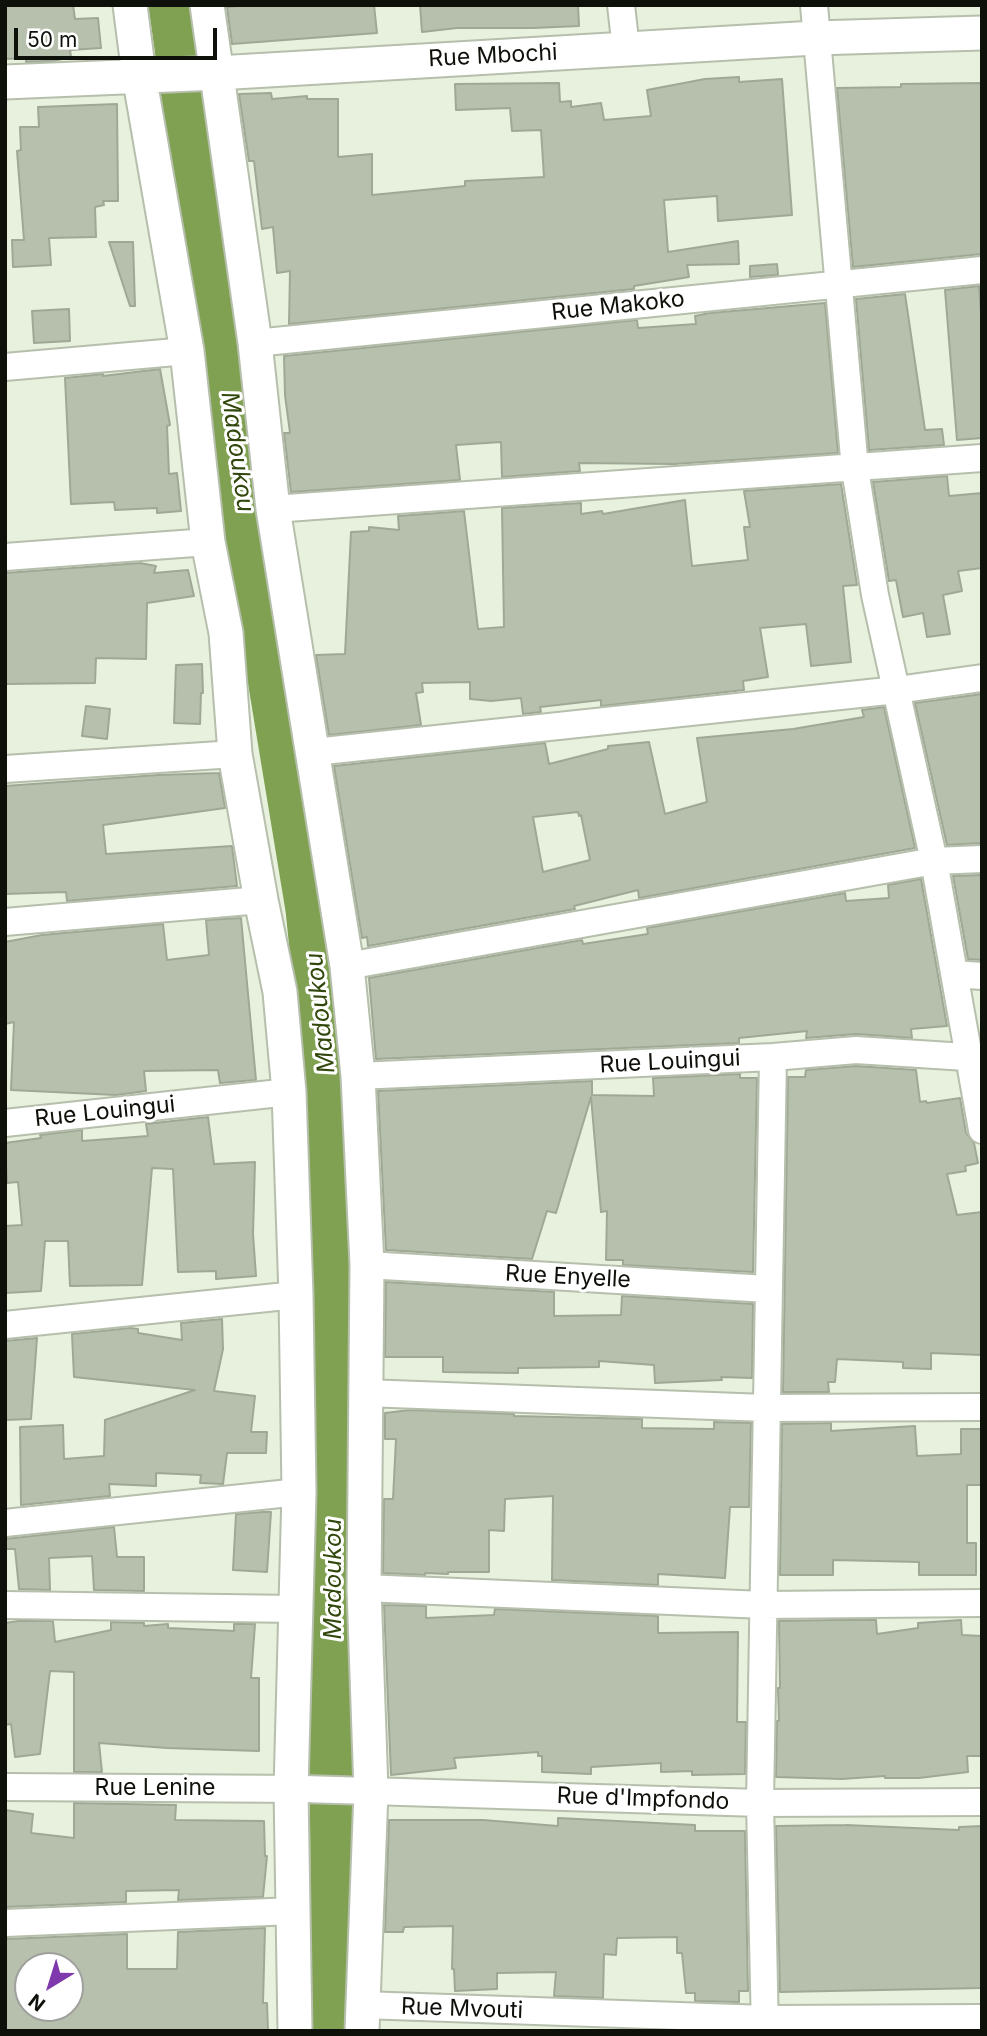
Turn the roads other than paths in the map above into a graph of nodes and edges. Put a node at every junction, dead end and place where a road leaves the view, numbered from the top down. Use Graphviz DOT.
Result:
graph roads {
  1 [pos="130,5"];
  2 [pos="207,5"];
  3 [pos="621,5"];
  4 [pos="814,5"];
  5 [pos="982,33"];
  6 [pos="815,38"];
  7 [pos="626,49"];
  8 [pos="209,73"];
  9 [pos="153,75"];
  10 [pos="5,82"];
  11 [pos="982,270"];
  12 [pos="837,284"];
  13 [pos="255,343"];
  14 [pos="187,351"];
  15 [pos="5,367"];
  16 [pos="982,458"];
  17 [pos="855,469"];
  18 [pos="274,509"];
  19 [pos="208,542"];
  20 [pos="5,557"];
  21 [pos="982,678"];
  22 [pos="897,690"];
  23 [pos="314,752"];
  24 [pos="235,754"];
  25 [pos="5,769"];
  26 [pos="982,859"];
  27 [pos="934,862"];
  28 [pos="261,900"];
  29 [pos="5,922"];
  30 [pos="347,965"];
  31 [pos="954,974"];
  32 [pos="982,976"];
  33 [pos="772,1057"];
  34 [pos="975,1057"];
  35 [pos="358,1076"];
  36 [pos="289,1092"];
  37 [pos="5,1124"];
  38 [pos="982,1130"];
  39 [pos="368,1265"];
  40 [pos="768,1289"];
  41 [pos="296,1295"];
  42 [pos="5,1325"];
  43 [pos="365,1393"];
  44 [pos="982,1407"];
  45 [pos="766,1408"];
  46 [pos="299,1492"];
  47 [pos="5,1522"];
  48 [pos="364,1588"];
  49 [pos="982,1603"];
  50 [pos="5,1605"];
  51 [pos="764,1605"];
  52 [pos="297,1609"];
  53 [pos="5,1787"];
  54 [pos="297,1789"];
  55 [pos="363,1791"];
  56 [pos="982,1802"];
  57 [pos="761,1803"];
  58 [pos="294,1911"];
  59 [pos="5,1923"];
  60 [pos="362,2018"];
  61 [pos="982,2018"];
  62 [pos="765,2025"];
  63 [pos="295,2031"];
  1 -- 9 [label="main road"];
  2 -- 8 [label="main road"];
  3 -- 7 [label="street"];
  4 -- 6 [label="street"];
  5 -- 6 [label="main road, Rue Mbochi"];
  6 -- 7 [label="main road, Rue Mbochi"];
  6 -- 12 [label="street"];
  7 -- 8 [label="main road, Rue Mbochi"];
  8 -- 9 [label="main road, Rue Mbochi"];
  8 -- 13 [label="main road"];
  9 -- 10 [label="main road, Rue Mbochi"];
  9 -- 14 [label="main road"];
  11 -- 12 [label="street, Rue Makoko"];
  12 -- 13 [label="street, Rue Makoko"];
  12 -- 17 [label="street"];
  13 -- 18 [label="main road"];
  14 -- 15 [label="street"];
  14 -- 19 [label="main road"];
  16 -- 17 [label="street"];
  17 -- 18 [label="street"];
  17 -- 22 [label="street"];
  18 -- 23 [label="main road"];
  19 -- 20 [label="street"];
  19 -- 24 [label="main road"];
  21 -- 22 [label="street"];
  22 -- 23 [label="street"];
  22 -- 27 [label="street"];
  23 -- 30 [label="main road"];
  24 -- 25 [label="street"];
  24 -- 28 [label="main road"];
  26 -- 27 [label="street"];
  27 -- 30 [label="street"];
  27 -- 31 [label="street"];
  28 -- 29 [label="street"];
  28 -- 36 [label="main road"];
  30 -- 35 [label="main road"];
  31 -- 32 [label="street"];
  31 -- 34 [label="street"];
  33 -- 34 [label="street, Rue Louingui"];
  33 -- 35 [label="street, Rue Louingui"];
  33 -- 40 [label="street"];
  34 -- 38 [label="street"];
  35 -- 39 [label="main road"];
  36 -- 37 [label="street, Rue Louingui"];
  36 -- 41 [label="main road"];
  39 -- 40 [label="street, Rue Enyelle"];
  39 -- 43 [label="main road"];
  40 -- 45 [label="street"];
  41 -- 42 [label="street"];
  41 -- 46 [label="main road"];
  43 -- 45 [label="street"];
  43 -- 48 [label="main road"];
  44 -- 45 [label="street"];
  45 -- 51 [label="street"];
  46 -- 47 [label="street"];
  46 -- 52 [label="main road"];
  48 -- 51 [label="street"];
  48 -- 55 [label="main road"];
  49 -- 51 [label="street"];
  50 -- 52 [label="street"];
  51 -- 57 [label="street"];
  52 -- 54 [label="main road"];
  53 -- 54 [label="street, Rue Lenine"];
  54 -- 55 [label="street, Rue d'Impfondo"];
  54 -- 58 [label="main road"];
  55 -- 57 [label="street, Rue d'Impfondo"];
  55 -- 60 [label="main road"];
  56 -- 57 [label="street, Rue d'Impfondo"];
  57 -- 62 [label="street"];
  58 -- 59 [label="street"];
  58 -- 63 [label="main road"];
  60 -- 62 [label="street, Rue Mvouti"];
  61 -- 62 [label="street, Rue Mvouti"];
}
